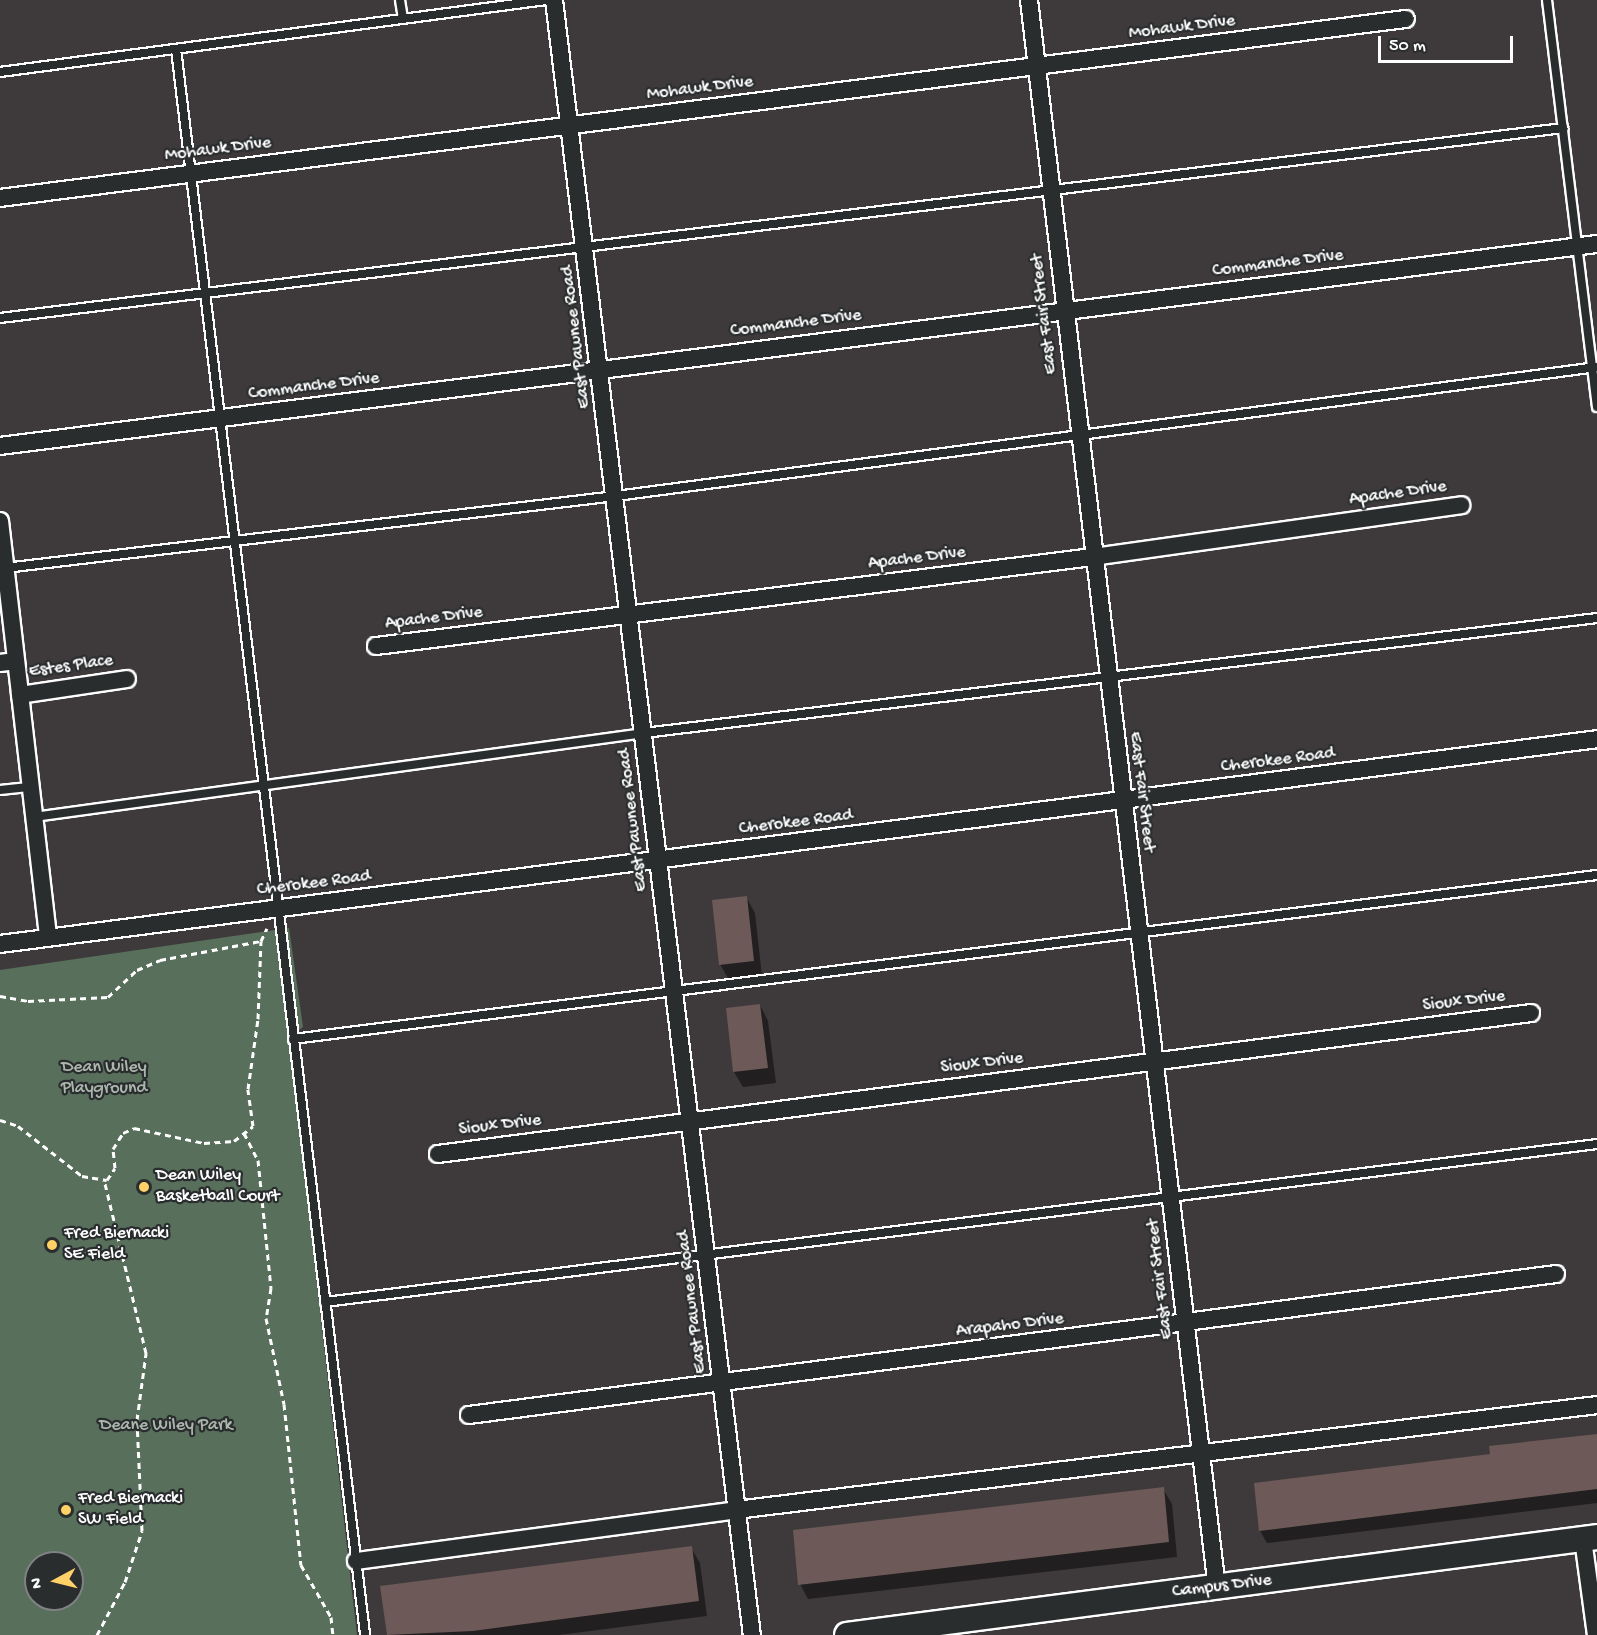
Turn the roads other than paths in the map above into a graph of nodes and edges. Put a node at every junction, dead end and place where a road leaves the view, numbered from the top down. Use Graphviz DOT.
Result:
graph roads {
  1 [pos="400,0"];
  2 [pos="546,0"];
  3 [pos="554,0"];
  4 [pos="1029,0"];
  5 [pos="1547,0"];
  6 [pos="402,19"];
  7 [pos="1406,19"];
  8 [pos="176,49"];
  9 [pos="1036,66"];
  10 [pos="0,72"];
  11 [pos="571,125"];
  12 [pos="1563,128"];
  13 [pos="192,173"];
  14 [pos="1050,188"];
  15 [pos="0,198"];
  16 [pos="1597,244"];
  17 [pos="586,246"];
  18 [pos="1578,247"];
  19 [pos="207,293"];
  20 [pos="1065,310"];
  21 [pos="0,318"];
  22 [pos="1595,367"];
  23 [pos="601,369"];
  24 [pos="1597,407"];
  25 [pos="223,418"];
  26 [pos="1079,434"];
  27 [pos="0,446"];
  28 [pos="616,496"];
  29 [pos="1461,505"];
  30 [pos="0,520"];
  31 [pos="1,541"];
  32 [pos="237,541"];
  33 [pos="1093,557"];
  34 [pos="5,568"];
  35 [pos="630,615"];
  36 [pos="1597,618"];
  37 [pos="376,646"];
  38 [pos="8,662"];
  39 [pos="1107,676"];
  40 [pos="128,679"];
  41 [pos="20,694"];
  42 [pos="644,733"];
  43 [pos="1597,739"];
  44 [pos="264,785"];
  45 [pos="31,787"];
  46 [pos="0,790"];
  47 [pos="1122,801"];
  48 [pos="34,817"];
  49 [pos="658,860"];
  50 [pos="1597,875"];
  51 [pos="277,908"];
  52 [pos="1139,930"];
  53 [pos="48,937"];
  54 [pos="0,944"];
  55 [pos="674,991"];
  56 [pos="1531,1013"];
  57 [pos="293,1039"];
  58 [pos="1155,1061"];
  59 [pos="690,1121"];
  60 [pos="1597,1144"];
  61 [pos="438,1154"];
  62 [pos="1171,1195"];
  63 [pos="707,1257"];
  64 [pos="1556,1274"];
  65 [pos="325,1302"];
  66 [pos="1186,1323"];
  67 [pos="722,1382"];
  68 [pos="1597,1405"];
  69 [pos="469,1415"];
  70 [pos="1202,1456"];
  71 [pos="736,1510"];
  72 [pos="1590,1538"];
  73 [pos="356,1561"];
  74 [pos="1217,1588"];
  75 [pos="365,1635"];
  76 [pos="752,1635"];
  77 [pos="847,1635"];
  78 [pos="1596,1635"];
  1 -- 6 [label="lane"];
  2 -- 6 [label="lane"];
  3 -- 11 [label="street, East Pawnee Road"];
  4 -- 9 [label="street, East Fair Street"];
  5 -- 12 [label="lane"];
  6 -- 8 [label="lane"];
  7 -- 9 [label="street, Mohawk Drive"];
  8 -- 10 [label="lane"];
  8 -- 13 [label="lane"];
  9 -- 11 [label="street, Mohawk Drive"];
  9 -- 14 [label="street, East Fair Street"];
  11 -- 13 [label="street, Mohawk Drive"];
  11 -- 17 [label="street, East Pawnee Road"];
  12 -- 14 [label="lane"];
  12 -- 18 [label="lane"];
  13 -- 15 [label="street, Mohawk Drive"];
  13 -- 19 [label="lane"];
  14 -- 17 [label="lane"];
  14 -- 20 [label="street, East Fair Street"];
  16 -- 18 [label="street, Commanche Drive"];
  17 -- 19 [label="lane"];
  17 -- 23 [label="street, East Pawnee Road"];
  18 -- 20 [label="street, Commanche Drive"];
  18 -- 22 [label="lane"];
  19 -- 21 [label="lane"];
  19 -- 25 [label="lane"];
  20 -- 23 [label="street, Commanche Drive"];
  20 -- 26 [label="street, East Fair Street"];
  22 -- 24 [label="lane"];
  22 -- 26 [label="lane"];
  23 -- 25 [label="street, Commanche Drive"];
  23 -- 28 [label="street, East Pawnee Road"];
  25 -- 27 [label="street, Commanche Drive"];
  25 -- 32 [label="lane"];
  26 -- 28 [label="lane"];
  26 -- 33 [label="street, East Fair Street"];
  28 -- 32 [label="lane"];
  28 -- 35 [label="street, East Pawnee Road"];
  29 -- 33 [label="street, Apache Drive"];
  30 -- 31 [label="street"];
  31 -- 34 [label="street"];
  32 -- 34 [label="lane"];
  32 -- 44 [label="lane"];
  33 -- 35 [label="street, Apache Drive"];
  33 -- 39 [label="street, East Fair Street"];
  34 -- 38 [label="street"];
  35 -- 37 [label="street, Apache Drive"];
  35 -- 42 [label="street, East Pawnee Road"];
  36 -- 39 [label="lane"];
  38 -- 41 [label="street"];
  39 -- 42 [label="lane"];
  39 -- 47 [label="street, East Fair Street"];
  40 -- 41 [label="street, Estes Place"];
  41 -- 45 [label="street"];
  42 -- 44 [label="lane"];
  42 -- 49 [label="street, East Pawnee Road"];
  43 -- 47 [label="street, Cherokee Road"];
  44 -- 48 [label="lane"];
  44 -- 51 [label="lane"];
  45 -- 46 [label="lane"];
  45 -- 48 [label="street"];
  47 -- 49 [label="street, Cherokee Road"];
  47 -- 52 [label="street, East Fair Street"];
  48 -- 53 [label="street"];
  49 -- 51 [label="street, Cherokee Road"];
  49 -- 55 [label="street, East Pawnee Road"];
  50 -- 52 [label="lane"];
  51 -- 53 [label="street, Cherokee Road"];
  51 -- 57 [label="lane"];
  52 -- 55 [label="lane"];
  52 -- 58 [label="street, East Fair Street"];
  53 -- 54 [label="street, Cherokee Road"];
  55 -- 57 [label="lane"];
  55 -- 59 [label="street, East Pawnee Road"];
  56 -- 58 [label="street, Sioux Drive"];
  57 -- 65 [label="lane"];
  58 -- 59 [label="street, Sioux Drive"];
  58 -- 62 [label="street, East Fair Street"];
  59 -- 61 [label="street, Sioux Drive"];
  59 -- 63 [label="street, East Pawnee Road"];
  60 -- 62 [label="lane"];
  62 -- 63 [label="lane"];
  62 -- 66 [label="street, East Fair Street"];
  63 -- 65 [label="lane"];
  63 -- 67 [label="street, East Pawnee Road"];
  64 -- 66 [label="street, Arapaho Drive"];
  65 -- 73 [label="lane"];
  66 -- 67 [label="street, Arapaho Drive"];
  66 -- 70 [label="street, East Fair Street"];
  67 -- 69 [label="street, Arapaho Drive"];
  67 -- 71 [label="street, East Pawnee Road"];
  68 -- 70 [label="street"];
  70 -- 71 [label="street"];
  70 -- 74 [label="street, East Fair Street"];
  71 -- 73 [label="street"];
  71 -- 76 [label="street, East Pawnee Road"];
  72 -- 74 [label="main road, Campus Drive"];
  72 -- 78 [label="street"];
  73 -- 75 [label="lane"];
  74 -- 77 [label="main road, Campus Drive"];
}
